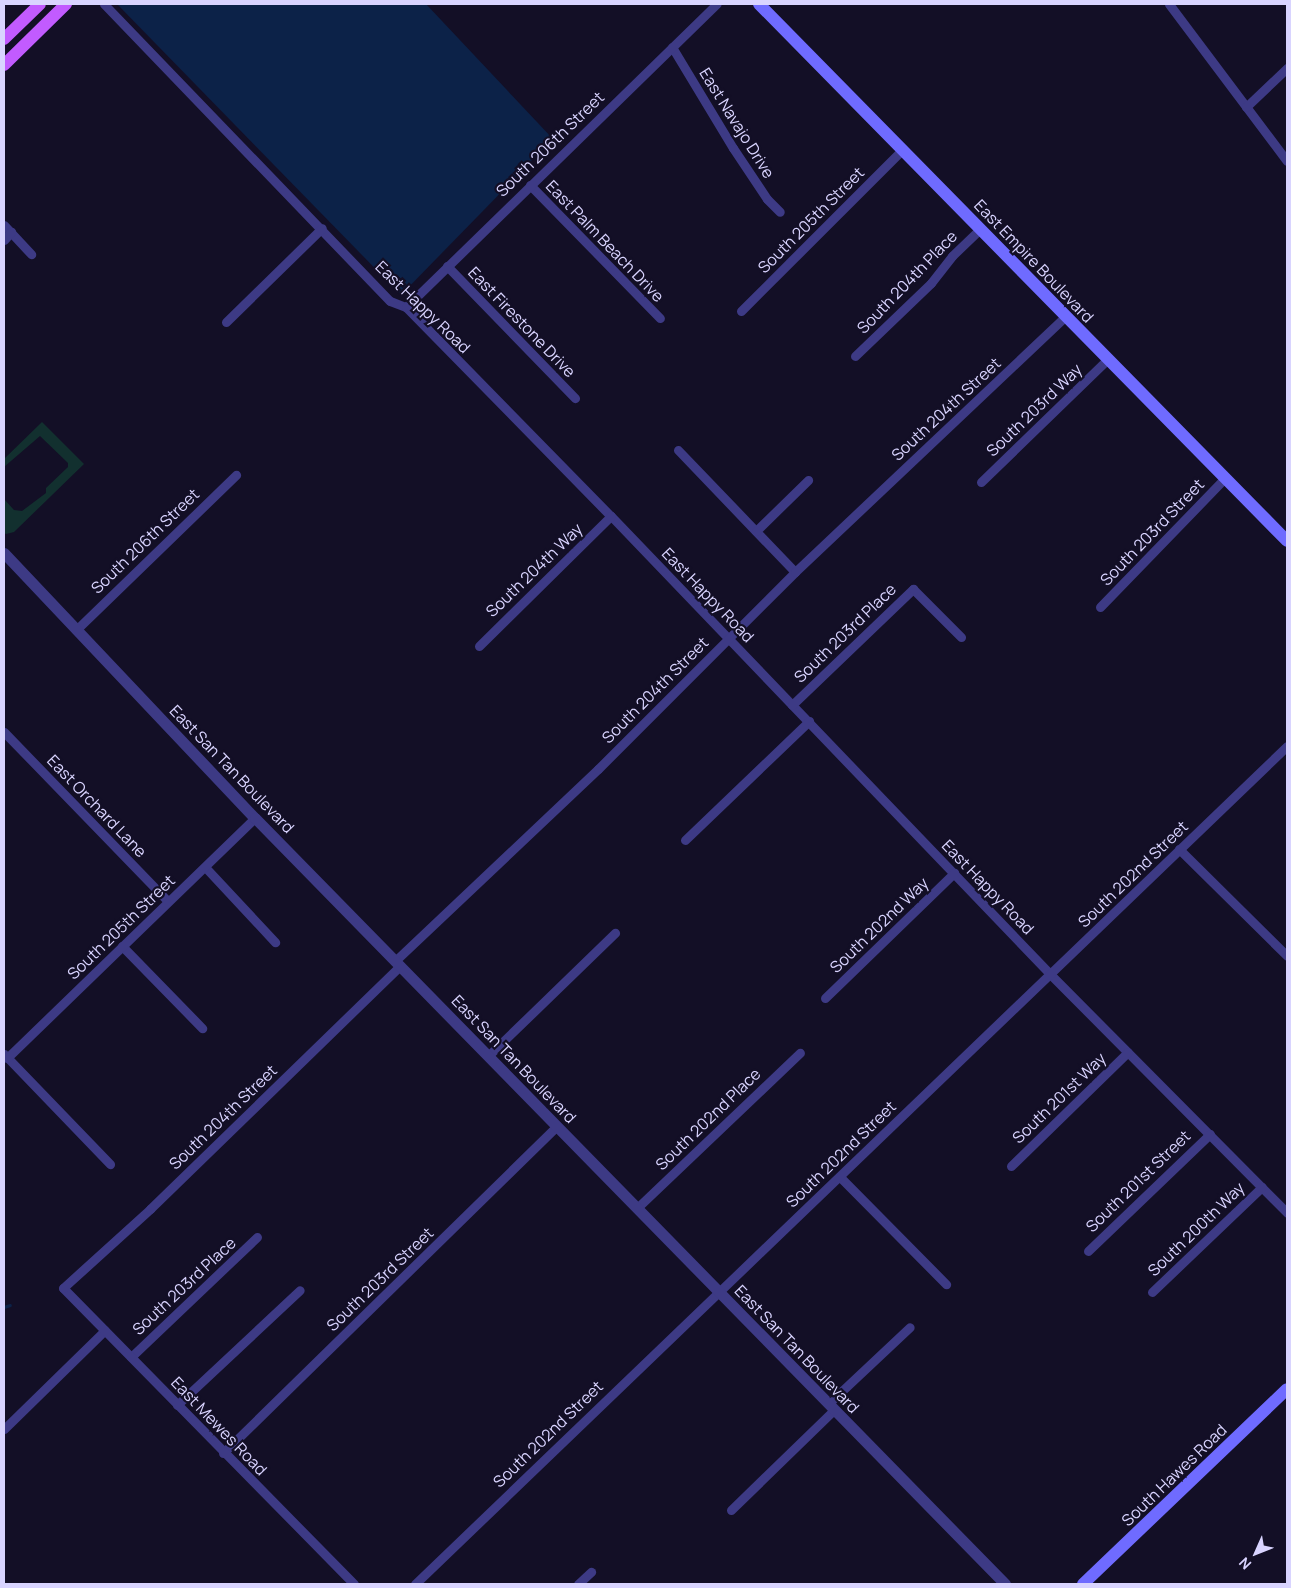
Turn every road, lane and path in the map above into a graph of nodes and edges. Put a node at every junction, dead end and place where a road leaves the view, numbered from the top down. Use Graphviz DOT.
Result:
graph roads {
  1 [pos="40,4"];
  2 [pos="66,4"];
  3 [pos="104,4"];
  4 [pos="717,4"];
  5 [pos="759,4"];
  6 [pos="1170,4"];
  7 [pos="4,39"];
  8 [pos="672,47"];
  9 [pos="4,65"];
  10 [pos="1287,68"];
  11 [pos="1246,107"];
  12 [pos="902,150"];
  13 [pos="1287,161"];
  14 [pos="530,185"];
  15 [pos="780,212"];
  16 [pos="4,225"];
  17 [pos="322,228"];
  18 [pos="980,229"];
  19 [pos="11,232"];
  20 [pos="4,240"];
  21 [pos="31,254"];
  22 [pos="447,266"];
  23 [pos="406,307"];
  24 [pos="741,310"];
  25 [pos="1066,316"];
  26 [pos="660,318"];
  27 [pos="226,322"];
  28 [pos="855,356"];
  29 [pos="1108,359"];
  30 [pos="575,398"];
  31 [pos="678,450"];
  32 [pos="236,474"];
  33 [pos="1225,478"];
  34 [pos="808,480"];
  35 [pos="981,482"];
  36 [pos="611,516"];
  37 [pos="756,531"];
  38 [pos="1287,541"];
  39 [pos="4,553"];
  40 [pos="795,572"];
  41 [pos="1100,608"];
  42 [pos="76,630"];
  43 [pos="961,637"];
  44 [pos="728,638"];
  45 [pos="479,646"];
  46 [pos="792,705"];
  47 [pos="809,721"];
  48 [pos="4,732"];
  49 [pos="1287,746"];
  50 [pos="255,818"];
  51 [pos="685,840"];
  52 [pos="1179,849"];
  53 [pos="205,867"];
  54 [pos="954,873"];
  55 [pos="168,901"];
  56 [pos="615,933"];
  57 [pos="275,942"];
  58 [pos="122,946"];
  59 [pos="1287,956"];
  60 [pos="398,963"];
  61 [pos="1050,974"];
  62 [pos="825,998"];
  63 [pos="202,1028"];
  64 [pos="1128,1052"];
  65 [pos="800,1053"];
  66 [pos="6,1056"];
  67 [pos="488,1056"];
  68 [pos="557,1126"];
  69 [pos="1210,1134"];
  70 [pos="110,1164"];
  71 [pos="1011,1166"];
  72 [pos="840,1177"];
  73 [pos="1262,1187"];
  74 [pos="637,1208"];
  75 [pos="1287,1213"];
  76 [pos="257,1238"];
  77 [pos="1088,1251"];
  78 [pos="946,1284"];
  79 [pos="63,1288"];
  80 [pos="300,1290"];
  81 [pos="718,1292"];
  82 [pos="1152,1292"];
  83 [pos="910,1327"];
  84 [pos="106,1330"];
  85 [pos="131,1357"];
  86 [pos="1287,1388"];
  87 [pos="177,1405"];
  88 [pos="831,1407"];
  89 [pos="4,1428"];
  90 [pos="223,1453"];
  91 [pos="731,1510"];
  92 [pos="591,1572"];
  93 [pos="354,1584"];
  94 [pos="415,1584"];
  95 [pos="578,1584"];
  96 [pos="1005,1584"];
  97 [pos="1083,1584"];
  1 -- 7 [label="main road"];
  2 -- 9 [label="main road"];
  3 -- 17 [label="street, East Happy Road"];
  4 -- 8 [label="street, South 206th Street"];
  5 -- 12 [label="main road, East Empire Boulevard"];
  6 -- 11 [label="street"];
  8 -- 14 [label="street, South 206th Street"];
  8 -- 15 [label="street, East Navajo Drive"];
  10 -- 11 [label="street"];
  11 -- 13 [label="street"];
  12 -- 18 [label="main road, East Empire Boulevard"];
  12 -- 24 [label="street, South 205th Street"];
  14 -- 22 [label="street, South 206th Street"];
  14 -- 26 [label="street, East Palm Beach Drive"];
  16 -- 19 [label="street"];
  17 -- 23 [label="street, East Happy Road"];
  17 -- 27 [label="street"];
  18 -- 25 [label="main road, East Empire Boulevard"];
  18 -- 28 [label="street, South 204th Place"];
  19 -- 20 [label="street"];
  19 -- 21 [label="street"];
  22 -- 23 [label="street, South 206th Street"];
  22 -- 30 [label="street, East Firestone Drive"];
  23 -- 36 [label="street, East Happy Road"];
  25 -- 29 [label="main road, East Empire Boulevard"];
  25 -- 40 [label="street, South 204th Street"];
  29 -- 33 [label="main road, East Empire Boulevard"];
  29 -- 35 [label="street, South 203rd Way"];
  31 -- 37 [label="street"];
  32 -- 42 [label="street, South 206th Street"];
  33 -- 38 [label="main road, East Empire Boulevard"];
  33 -- 41 [label="street, South 203rd Street"];
  34 -- 37 [label="street"];
  36 -- 44 [label="street, East Happy Road"];
  36 -- 45 [label="street, South 204th Way"];
  37 -- 40 [label="street"];
  39 -- 42 [label="street, East San Tan Boulevard"];
  40 -- 44 [label="street, South 204th Street"];
  42 -- 50 [label="street, East San Tan Boulevard"];
  43 -- 46 [label="street, South 203rd Place"];
  44 -- 46 [label="street, East Happy Road"];
  44 -- 60 [label="street, South 204th Street"];
  46 -- 47 [label="street, East Happy Road"];
  47 -- 51 [label="street"];
  47 -- 54 [label="street, East Happy Road"];
  48 -- 55 [label="street, East Orchard Lane"];
  49 -- 52 [label="street, South 202nd Street"];
  50 -- 53 [label="street, South 205th Street"];
  50 -- 60 [label="street, East San Tan Boulevard"];
  52 -- 59 [label="street"];
  52 -- 61 [label="street, South 202nd Street"];
  53 -- 55 [label="street, South 205th Street"];
  53 -- 57 [label="street"];
  54 -- 61 [label="street, East Happy Road"];
  54 -- 62 [label="street, South 202nd Way"];
  55 -- 58 [label="street, South 205th Street"];
  56 -- 67 [label="street"];
  58 -- 63 [label="street"];
  58 -- 66 [label="street, South 205th Street"];
  60 -- 67 [label="street, East San Tan Boulevard"];
  60 -- 79 [label="street, South 204th Street"];
  61 -- 64 [label="street, East Happy Road"];
  61 -- 72 [label="street, South 202nd Street"];
  64 -- 69 [label="street, East Happy Road"];
  64 -- 71 [label="street, South 201st Way"];
  65 -- 74 [label="street, South 202nd Place"];
  66 -- 70 [label="street"];
  67 -- 68 [label="street, East San Tan Boulevard"];
  68 -- 74 [label="street, East San Tan Boulevard"];
  68 -- 90 [label="street, South 203rd Street"];
  69 -- 73 [label="street, East Happy Road"];
  69 -- 77 [label="street, South 201st Street"];
  72 -- 78 [label="street"];
  72 -- 81 [label="street, South 202nd Street"];
  73 -- 75 [label="street, East Happy Road"];
  73 -- 82 [label="street, South 200th Way"];
  74 -- 81 [label="street, East San Tan Boulevard"];
  76 -- 85 [label="street, South 203rd Place"];
  79 -- 84 [label="street, East Mewes Road"];
  80 -- 87 [label="street"];
  81 -- 88 [label="street, East San Tan Boulevard"];
  81 -- 94 [label="street, South 202nd Street"];
  83 -- 88 [label="street"];
  84 -- 85 [label="street, East Mewes Road"];
  84 -- 89 [label="street"];
  85 -- 87 [label="street, East Mewes Road"];
  86 -- 97 [label="main road, South Hawes Road"];
  87 -- 90 [label="street, East Mewes Road"];
  88 -- 91 [label="street"];
  88 -- 96 [label="street, East San Tan Boulevard"];
  90 -- 93 [label="street, East Mewes Road"];
  92 -- 95 [label="street"];
}
